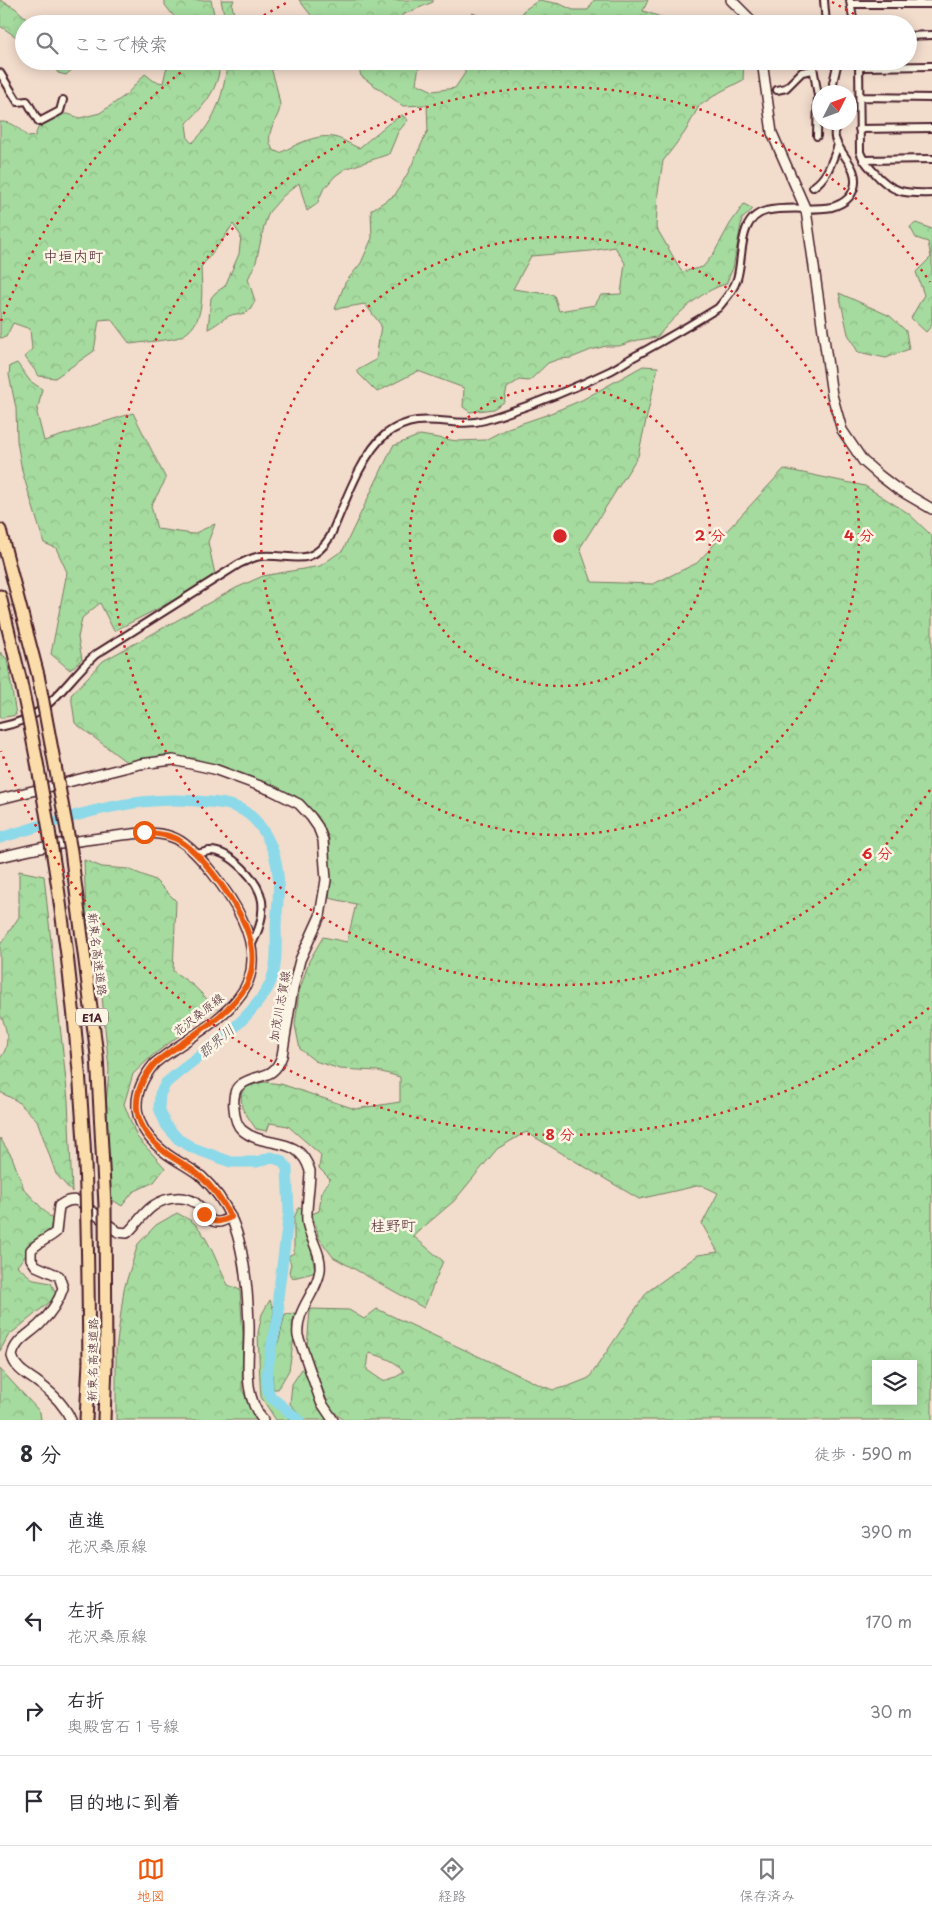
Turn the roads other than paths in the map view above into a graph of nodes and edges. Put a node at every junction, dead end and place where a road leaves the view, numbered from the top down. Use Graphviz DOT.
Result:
graph roads {
  1 [pos="731,0"];
  2 [pos="824,0"];
  3 [pos="850,2"];
  4 [pos="932,4"];
  5 [pos="746,15"];
  6 [pos="825,15"];
  7 [pos="852,15"];
  8 [pos="932,35"];
  9 [pos="917,36"];
  10 [pos="917,66"];
  11 [pos="932,66"];
  12 [pos="763,70"];
  13 [pos="813,70"];
  14 [pos="836,70"];
  15 [pos="859,70"];
  16 [pos="0,73"];
  17 [pos="834,85"];
  18 [pos="777,90"];
  19 [pos="860,97"];
  20 [pos="932,98"];
  21 [pos="63,100"];
  22 [pos="932,128"];
  23 [pos="859,129"];
  24 [pos="835,130"];
  25 [pos="817,136"];
  26 [pos="838,145"];
  27 [pos="932,159"];
  28 [pos="863,160"];
  29 [pos="813,187"];
  30 [pos="932,192"];
  31 [pos="806,210"];
  32 [pos="932,508"];
  33 [pos="0,530"];
  34 [pos="0,596"];
  35 [pos="0,727"];
  36 [pos="0,799"];
  37 [pos="197,854"];
  38 [pos="0,857"];
  39 [pos="251,946"];
  40 [pos="231,1217"];
  41 [pos="71,1420"];
  42 [pos="86,1420"];
  43 [pos="104,1420"];
  44 [pos="263,1420"];
  45 [pos="333,1420"];
  1 -- 5 [label="main road"];
  2 -- 6 [label="street"];
  3 -- 4 [label="street"];
  3 -- 7 [label="street"];
  8 -- 9 [label="street"];
  10 -- 11 [label="street"];
  12 -- 31 [label="main road"];
  13 -- 18 [label="street"];
  13 -- 25 [label="street"];
  14 -- 17 [label="street"];
  15 -- 19 [label="street"];
  16 -- 21 [label="street"];
  19 -- 20 [label="street"];
  19 -- 23 [label="street"];
  22 -- 23 [label="street"];
  23 -- 28 [label="street"];
  24 -- 26 [label="street"];
  26 -- 29 [label="street"];
  26 -- 31 [label="street"];
  27 -- 28 [label="street"];
  28 -- 30 [label="street"];
  31 -- 32 [label="main road"];
  31 -- 35 [label="street"];
  33 -- 43 [label="highway, 新東名高速道路 / E1A, bridge"];
  34 -- 42 [label="highway, 新東名高速道路 / E1A, bridge"];
  36 -- 45 [label="main road, 加茂川志賀線"];
  37 -- 38 [label="main road, 花沢桑原線"];
  37 -- 39 [label="main road, 花沢桑原線"];
  37 -- 39 [label="street"];
  39 -- 40 [label="main road, 花沢桑原線"];
  40 -- 41 [label="main road"];
  40 -- 44 [label="main road, 花沢桑原線"];
}
